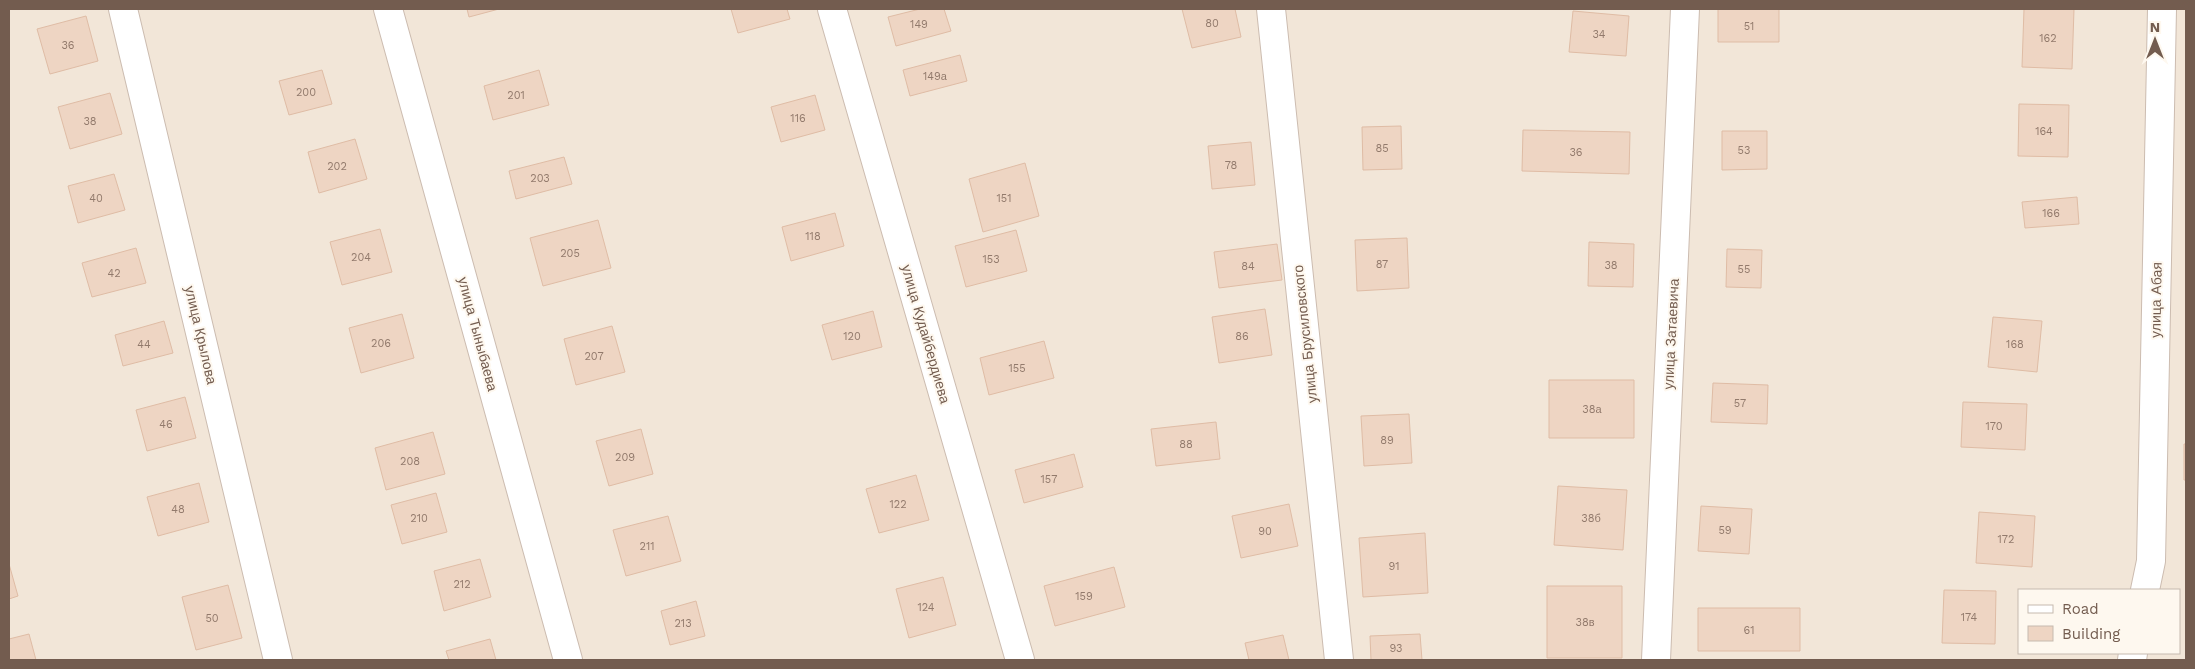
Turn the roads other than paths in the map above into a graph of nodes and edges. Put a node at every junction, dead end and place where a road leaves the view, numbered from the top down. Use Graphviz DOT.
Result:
graph roads {
  1 [pos="123,9"];
  2 [pos="388,9"];
  3 [pos="832,9"];
  4 [pos="1271,9"];
  5 [pos="1685,9"];
  6 [pos="2162,9"];
  7 [pos="2146,589"];
  8 [pos="278,660"];
  9 [pos="568,660"];
  10 [pos="1020,660"];
  11 [pos="1339,660"];
  12 [pos="1656,660"];
  1 -- 8 [label="street, улица Крылова"];
  2 -- 9 [label="street, улица Тыныбаева"];
  3 -- 10 [label="street, улица Кудайбердиева"];
  4 -- 11 [label="street, улица Брусиловского"];
  5 -- 12 [label="street, улица Затаевича"];
  6 -- 7 [label="street, улица Абая"];
}
